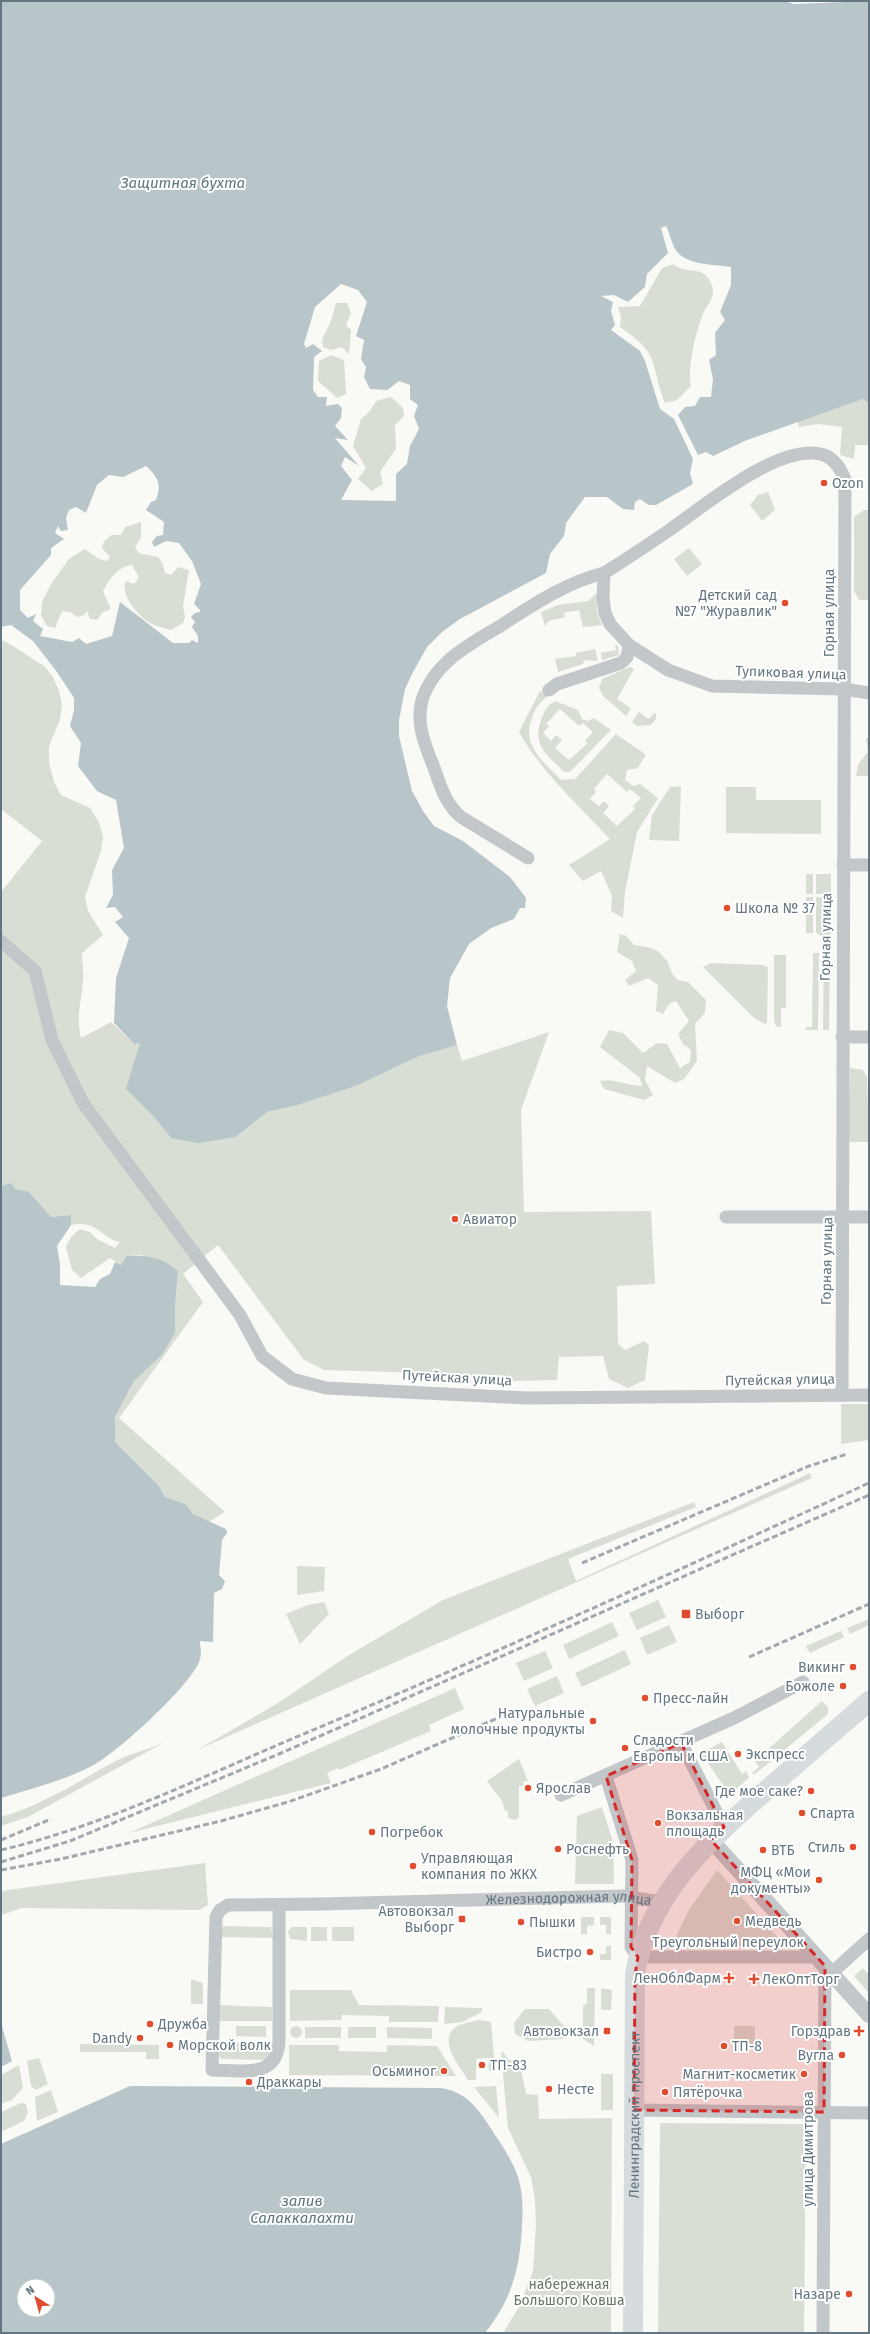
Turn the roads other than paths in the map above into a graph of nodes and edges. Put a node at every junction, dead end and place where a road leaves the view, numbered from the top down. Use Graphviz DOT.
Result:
graph roads {
  1 [pos="604,573"];
  2 [pos="629,645"];
  3 [pos="844,689"];
  4 [pos="549,690"];
  5 [pos="869,693"];
  6 [pos="528,858"];
  7 [pos="843,865"];
  8 [pos="869,865"];
  9 [pos="1,941"];
  10 [pos="842,1036"];
  11 [pos="869,1037"];
  12 [pos="726,1217"];
  13 [pos="844,1217"];
  14 [pos="869,1217"];
  15 [pos="842,1395"];
  16 [pos="869,1395"];
  17 [pos="803,1682"];
  18 [pos="869,1702"];
  19 [pos="681,1743"];
  20 [pos="606,1776"];
  21 [pos="561,1795"];
  22 [pos="718,1833"];
  23 [pos="632,1897"];
  24 [pos="662,1902"];
  25 [pos="279,1905"];
  26 [pos="869,1939"];
  27 [pos="638,1958"];
  28 [pos="824,1969"];
  29 [pos="869,2014"];
  30 [pos="634,2110"];
  31 [pos="824,2112"];
  32 [pos="869,2113"];
  33 [pos="633,2333"];
  34 [pos="823,2333"];
  1 -- 2 [label="street, Тупиковая улица"];
  1 -- 3 [label="street, Горная улица"];
  1 -- 6 [label="street"];
  2 -- 3 [label="street, Тупиковая улица"];
  2 -- 4 [label="street"];
  3 -- 5 [label="street, Тупиковая улица"];
  3 -- 7 [label="street, Горная улица"];
  7 -- 8 [label="street"];
  7 -- 10 [label="street, Горная улица"];
  9 -- 15 [label="street, Путейская улица"];
  10 -- 11 [label="street"];
  10 -- 13 [label="street, Горная улица"];
  12 -- 13 [label="street"];
  13 -- 14 [label="street"];
  13 -- 15 [label="street, Горная улица"];
  15 -- 16 [label="street, Путейская улица"];
  17 -- 19 [label="street"];
  18 -- 22 [label="main road, Железнодорожная улица"];
  19 -- 20 [label="street"];
  19 -- 22 [label="street"];
  20 -- 21 [label="street"];
  20 -- 23 [label="street"];
  22 -- 24 [label="main road, Железнодорожная улица"];
  22 -- 28 [label="street"];
  23 -- 24 [label="street, Железнодорожная улица"];
  23 -- 25 [label="street, Железнодорожная улица"];
  23 -- 27 [label="street"];
  24 -- 27 [label="main road, Ленинградский проспект"];
  25 -- 25 [label="street, Железнодорожная улица"];
  26 -- 28 [label="street"];
  27 -- 28 [label="street, Треугольный переулок"];
  27 -- 30 [label="main road, Ленинградский проспект"];
  28 -- 29 [label="street"];
  28 -- 31 [label="street, улица Димитрова"];
  30 -- 31 [label="street"];
  30 -- 33 [label="main road, Ленинградский проспект"];
  31 -- 32 [label="street"];
  31 -- 34 [label="street, улица Димитрова"];
}
